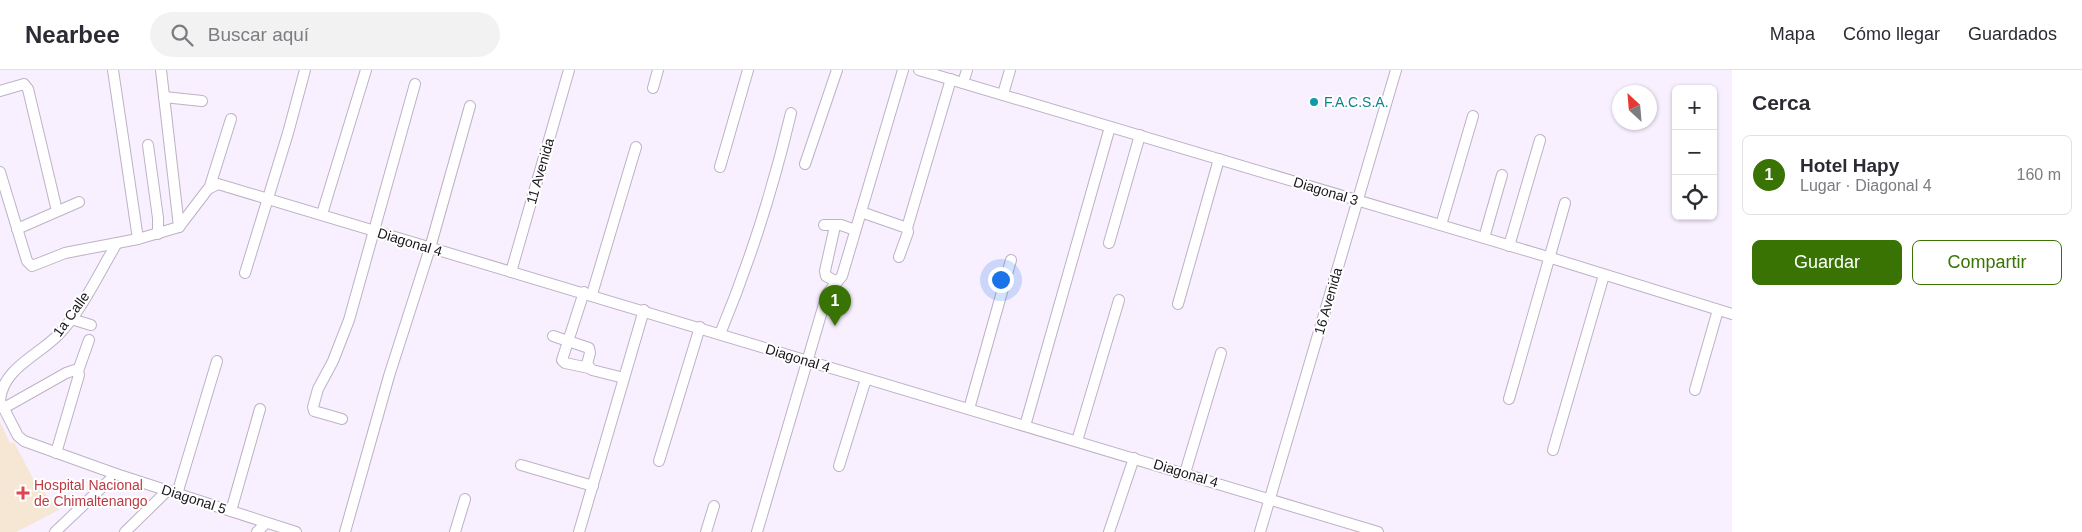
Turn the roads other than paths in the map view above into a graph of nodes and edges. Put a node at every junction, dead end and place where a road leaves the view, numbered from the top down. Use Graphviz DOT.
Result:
graph roads {
  1 [pos="113,70"];
  2 [pos="161,70"];
  3 [pos="305,70"];
  4 [pos="366,70"];
  5 [pos="569,70"];
  6 [pos="658,70"];
  7 [pos="748,70"];
  8 [pos="837,70"];
  9 [pos="903,70"];
  10 [pos="919,70"];
  11 [pos="967,70"];
  12 [pos="1010,70"];
  13 [pos="1396,70"];
  14 [pos="937,72"];
  15 [pos="951,80"];
  16 [pos="963,83"];
  17 [pos="415,84"];
  18 [pos="653,88"];
  19 [pos="0,91"];
  20 [pos="1003,94"];
  21 [pos="164,97"];
  22 [pos="202,101"];
  23 [pos="470,106"];
  24 [pos="791,113"];
  25 [pos="1473,116"];
  26 [pos="231,119"];
  27 [pos="1110,127"];
  28 [pos="1140,135"];
  29 [pos="1540,140"];
  30 [pos="148,145"];
  31 [pos="636,147"];
  32 [pos="1219,159"];
  33 [pos="806,164"];
  34 [pos="720,167"];
  35 [pos="0,172"];
  36 [pos="1502,175"];
  37 [pos="214,185"];
  38 [pos="268,199"];
  39 [pos="1357,200"];
  40 [pos="79,202"];
  41 [pos="1565,204"];
  42 [pos="57,212"];
  43 [pos="861,212"];
  44 [pos="322,214"];
  45 [pos="824,224"];
  46 [pos="835,226"];
  47 [pos="1442,226"];
  48 [pos="179,227"];
  49 [pos="907,228"];
  50 [pos="17,229"];
  51 [pos="855,230"];
  52 [pos="374,231"];
  53 [pos="158,234"];
  54 [pos="1484,238"];
  55 [pos="138,239"];
  56 [pos="117,243"];
  57 [pos="1109,243"];
  58 [pos="1509,246"];
  59 [pos="430,248"];
  60 [pos="899,257"];
  61 [pos="1550,258"];
  62 [pos="1011,260"];
  63 [pos="512,272"];
  64 [pos="245,273"];
  65 [pos="1604,275"];
  66 [pos="837,282"];
  67 [pos="588,293"];
  68 [pos="1119,300"];
  69 [pos="1178,304"];
  70 [pos="644,310"];
  71 [pos="1718,310"];
  72 [pos="1732,314"];
  73 [pos="71,319"];
  74 [pos="91,325"];
  75 [pos="700,327"];
  76 [pos="720,334"];
  77 [pos="553,336"];
  78 [pos="89,340"];
  79 [pos="568,341"];
  80 [pos="1221,353"];
  81 [pos="217,361"];
  82 [pos="808,361"];
  83 [pos="589,368"];
  84 [pos="78,371"];
  85 [pos="624,378"];
  86 [pos="866,378"];
  87 [pos="1695,390"];
  88 [pos="1509,399"];
  89 [pos="1,403"];
  90 [pos="260,409"];
  91 [pos="969,409"];
  92 [pos="342,418"];
  93 [pos="1026,426"];
  94 [pos="1078,442"];
  95 [pos="1553,450"];
  96 [pos="56,453"];
  97 [pos="1134,458"];
  98 [pos="659,461"];
  99 [pos="521,464"];
  100 [pos="839,466"];
  101 [pos="1185,473"];
  102 [pos="116,474"];
  103 [pos="592,486"];
  104 [pos="173,492"];
  105 [pos="465,499"];
  106 [pos="1270,499"];
  107 [pos="714,506"];
  108 [pos="231,511"];
  109 [pos="266,523"];
  110 [pos="56,532"];
  111 [pos="125,532"];
  112 [pos="257,532"];
  113 [pos="296,532"];
  114 [pos="345,532"];
  115 [pos="455,532"];
  116 [pos="579,532"];
  117 [pos="706,532"];
  118 [pos="757,532"];
  119 [pos="1109,532"];
  120 [pos="1260,532"];
  121 [pos="1378,532"];
  1 -- 55 [label="street"];
  2 -- 21 [label="street"];
  3 -- 38 [label="street"];
  4 -- 44 [label="street"];
  5 -- 63 [label="street, 11 Avenida"];
  6 -- 18 [label="street"];
  7 -- 34 [label="street"];
  8 -- 33 [label="street"];
  9 -- 43 [label="street"];
  10 -- 14 [label="street, Diagonal 3"];
  11 -- 16 [label="street"];
  12 -- 20 [label="street"];
  13 -- 39 [label="street, 16 Avenida"];
  14 -- 15 [label="street, Diagonal 3"];
  15 -- 16 [label="street, Diagonal 3"];
  15 -- 49 [label="street"];
  16 -- 20 [label="street, Diagonal 3"];
  17 -- 52 [label="street"];
  19 -- 42 [label="street"];
  20 -- 27 [label="street, Diagonal 3"];
  21 -- 22 [label="street"];
  21 -- 48 [label="street"];
  23 -- 59 [label="street"];
  24 -- 76 [label="street"];
  25 -- 47 [label="street"];
  26 -- 37 [label="street"];
  27 -- 28 [label="street, Diagonal 3"];
  27 -- 93 [label="street"];
  28 -- 32 [label="street, Diagonal 3"];
  28 -- 57 [label="street"];
  29 -- 58 [label="street"];
  30 -- 53 [label="street"];
  31 -- 67 [label="street"];
  32 -- 39 [label="street, Diagonal 3"];
  32 -- 69 [label="street"];
  35 -- 50 [label="street"];
  36 -- 54 [label="street"];
  37 -- 38 [label="street, Diagonal 4"];
  37 -- 48 [label="street"];
  38 -- 44 [label="street, Diagonal 4"];
  38 -- 64 [label="street"];
  39 -- 47 [label="street, Diagonal 3"];
  39 -- 106 [label="street, 16 Avenida"];
  40 -- 42 [label="street"];
  41 -- 61 [label="street"];
  42 -- 50 [label="street"];
  43 -- 49 [label="street"];
  43 -- 51 [label="street"];
  44 -- 52 [label="street, Diagonal 4"];
  45 -- 46 [label="street"];
  46 -- 51 [label="street"];
  46 -- 66 [label="street"];
  47 -- 54 [label="street, Diagonal 3"];
  48 -- 53 [label="street"];
  49 -- 60 [label="street"];
  50 -- 56 [label="street"];
  51 -- 66 [label="street"];
  52 -- 59 [label="street, Diagonal 4"];
  52 -- 92 [label="street"];
  53 -- 55 [label="street"];
  54 -- 58 [label="street, Diagonal 3"];
  55 -- 56 [label="street"];
  56 -- 73 [label="street, 1a Calle"];
  58 -- 61 [label="street, Diagonal 3"];
  59 -- 63 [label="street, Diagonal 4"];
  59 -- 114 [label="street"];
  61 -- 65 [label="street, Diagonal 3"];
  61 -- 88 [label="street"];
  62 -- 91 [label="street"];
  63 -- 67 [label="street, Diagonal 4"];
  65 -- 71 [label="street, Diagonal 3"];
  65 -- 95 [label="street"];
  66 -- 82 [label="street"];
  67 -- 70 [label="street, Diagonal 4"];
  67 -- 79 [label="street"];
  68 -- 94 [label="street"];
  70 -- 75 [label="street, Diagonal 4"];
  70 -- 85 [label="street"];
  71 -- 72 [label="street, Diagonal 3"];
  71 -- 87 [label="street"];
  73 -- 74 [label="street"];
  73 -- 89 [label="street, 1a Calle"];
  75 -- 76 [label="street, Diagonal 4"];
  75 -- 98 [label="street"];
  76 -- 82 [label="street, Diagonal 4"];
  77 -- 79 [label="street"];
  78 -- 84 [label="street"];
  79 -- 83 [label="street"];
  79 -- 83 [label="street"];
  80 -- 101 [label="street"];
  81 -- 104 [label="street"];
  82 -- 86 [label="street, Diagonal 4"];
  82 -- 118 [label="street"];
  83 -- 85 [label="street"];
  84 -- 89 [label="street"];
  84 -- 96 [label="street"];
  85 -- 103 [label="street"];
  86 -- 91 [label="street, Diagonal 4"];
  86 -- 100 [label="street"];
  89 -- 96 [label="street, Diagonal 5"];
  90 -- 108 [label="street"];
  91 -- 93 [label="street, Diagonal 4"];
  93 -- 94 [label="street, Diagonal 4"];
  94 -- 97 [label="street, Diagonal 4"];
  96 -- 102 [label="street, Diagonal 5"];
  97 -- 101 [label="street, Diagonal 4"];
  97 -- 119 [label="street"];
  99 -- 103 [label="street"];
  101 -- 106 [label="street, Diagonal 4"];
  102 -- 104 [label="street, Diagonal 5"];
  102 -- 110 [label="street"];
  103 -- 116 [label="street"];
  104 -- 108 [label="street, Diagonal 5"];
  104 -- 111 [label="street"];
  105 -- 115 [label="street"];
  106 -- 120 [label="street, 16 Avenida"];
  106 -- 121 [label="street, Diagonal 4"];
  107 -- 117 [label="street"];
  108 -- 109 [label="street, Diagonal 5"];
  109 -- 112 [label="street"];
  109 -- 113 [label="street, Diagonal 5"];
}
